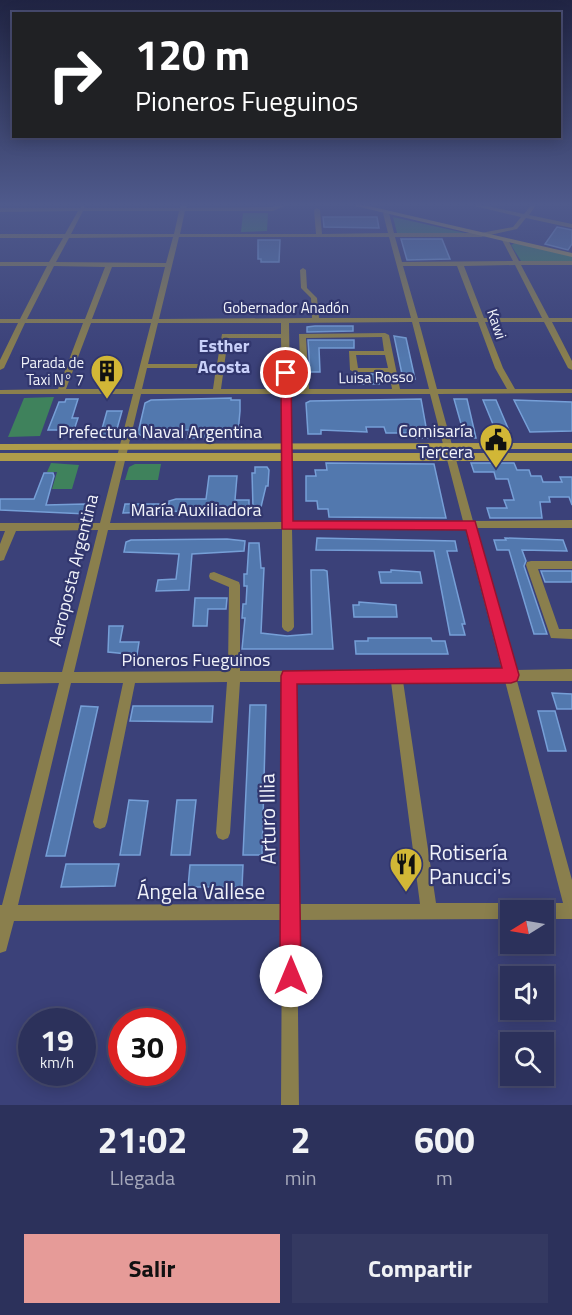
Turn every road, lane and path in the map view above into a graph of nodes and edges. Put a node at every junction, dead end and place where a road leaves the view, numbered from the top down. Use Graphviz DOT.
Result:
graph roads {
  1 [pos="57,256"];
  2 [pos="172,256"];
  3 [pos="398,256"];
  4 [pos="513,256"];
  5 [pos="517,263"];
  6 [pos="572,263"];
  7 [pos="0,264"];
  8 [pos="400,264"];
  9 [pos="460,264"];
  10 [pos="109,265"];
  11 [pos="170,265"];
  12 [pos="51,266"];
  13 [pos="303,270"];
  14 [pos="155,320"];
  15 [pos="285,320"];
  16 [pos="316,320"];
  17 [pos="415,320"];
  18 [pos="482,320"];
  19 [pos="547,320"];
  20 [pos="572,320"];
  21 [pos="0,321"];
  22 [pos="23,321"];
  23 [pos="87,321"];
  24 [pos="286,336"];
  25 [pos="388,353"];
  26 [pos="143,366"];
  27 [pos="221,366"];
  28 [pos="0,368"];
  29 [pos="572,368"];
  30 [pos="391,370"];
  31 [pos="396,390"];
  32 [pos="434,390"];
  33 [pos="512,391"];
  34 [pos="572,391"];
  35 [pos="0,392"];
  36 [pos="62,392"];
  37 [pos="136,392"];
  38 [pos="217,392"];
  39 [pos="286,392"];
  40 [pos="305,392"];
  41 [pos="0,447"];
  42 [pos="572,447"];
  43 [pos="122,452"];
  44 [pos="287,452"];
  45 [pos="450,452"];
  46 [pos="0,457"];
  47 [pos="572,457"];
  48 [pos="572,524"];
  49 [pos="287,525"];
  50 [pos="471,525"];
  51 [pos="104,526"];
  52 [pos="0,527"];
  53 [pos="12,527"];
  54 [pos="0,557"];
  55 [pos="572,565"];
  56 [pos="214,576"];
  57 [pos="288,627"];
  58 [pos="572,634"];
  59 [pos="511,675"];
  60 [pos="572,675"];
  61 [pos="289,676"];
  62 [pos="396,676"];
  63 [pos="130,677"];
  64 [pos="234,677"];
  65 [pos="0,678"];
  66 [pos="66,678"];
  67 [pos="100,822"];
  68 [pos="223,833"];
  69 [pos="572,909"];
  70 [pos="554,910"];
  71 [pos="291,911"];
  72 [pos="429,911"];
  73 [pos="500,911"];
  74 [pos="4,913"];
  75 [pos="0,945"];
  76 [pos="290,1105"];
  1 -- 12 [label="street"];
  2 -- 11 [label="street, Aeroposta Argentina"];
  3 -- 8 [label="street"];
  4 -- 5 [label="street"];
  5 -- 6 [label="street"];
  5 -- 9 [label="street"];
  5 -- 19 [label="street"];
  7 -- 12 [label="street"];
  8 -- 9 [label="street"];
  8 -- 17 [label="street"];
  9 -- 18 [label="street, Kawi"];
  10 -- 11 [label="street"];
  10 -- 12 [label="street"];
  10 -- 23 [label="street"];
  11 -- 14 [label="street, Aeroposta Argentina"];
  12 -- 22 [label="street"];
  13 -- 16 [label="street"];
  14 -- 15 [label="street, Gobernador Anadón"];
  14 -- 23 [label="street, Gobernador Anadón"];
  14 -- 26 [label="street, Aeroposta Argentina"];
  15 -- 16 [label="street, Gobernador Anadón"];
  15 -- 24 [label="street"];
  16 -- 17 [label="street, Gobernador Anadón"];
  17 -- 18 [label="street, Gobernador Anadón"];
  17 -- 32 [label="street"];
  18 -- 19 [label="street, Gobernador Anadón"];
  18 -- 33 [label="street, Kawi"];
  19 -- 20 [label="street, Gobernador Anadón"];
  19 -- 29 [label="street"];
  21 -- 22 [label="street, Gobernador Anadón"];
  22 -- 23 [label="street, Gobernador Anadón"];
  22 -- 28 [label="street"];
  23 -- 36 [label="street"];
  24 -- 27 [label="street"];
  24 -- 39 [label="street"];
  25 -- 30 [label="street"];
  25 -- 30 [label="street"];
  25 -- 40 [label="street"];
  26 -- 27 [label="street"];
  26 -- 37 [label="street, Aeroposta Argentina"];
  27 -- 38 [label="street"];
  30 -- 31 [label="street"];
  31 -- 32 [label="street, Luisa Rosso"];
  31 -- 40 [label="street, Luisa Rosso"];
  32 -- 33 [label="street, Luisa Rosso"];
  32 -- 45 [label="street"];
  33 -- 34 [label="street, Luisa Rosso"];
  35 -- 36 [label="street, Luisa Rosso"];
  36 -- 37 [label="street, Luisa Rosso"];
  37 -- 38 [label="street, Luisa Rosso"];
  37 -- 43 [label="street, Aeroposta Argentina"];
  38 -- 39 [label="street, Luisa Rosso"];
  39 -- 40 [label="street, Luisa Rosso"];
  39 -- 44 [label="street"];
  41 -- 43 [label="main road, Prefectura Naval Argentina"];
  42 -- 45 [label="main road, Prefectura Naval Argentina"];
  43 -- 44 [label="main road, Prefectura Naval Argentina"];
  43 -- 46 [label="main road, Prefectura Naval Argentina"];
  43 -- 51 [label="street, Aeroposta Argentina"];
  44 -- 45 [label="main road, Prefectura Naval Argentina"];
  44 -- 49 [label="street"];
  45 -- 47 [label="main road, Prefectura Naval Argentina"];
  45 -- 50 [label="street"];
  48 -- 50 [label="street, María Auxiliadora"];
  49 -- 50 [label="street, María Auxiliadora"];
  49 -- 51 [label="street, María Auxiliadora"];
  49 -- 57 [label="street"];
  50 -- 59 [label="street"];
  51 -- 53 [label="street, María Auxiliadora"];
  51 -- 66 [label="street, Aeroposta Argentina"];
  52 -- 53 [label="street, María Auxiliadora"];
  53 -- 54 [label="street"];
  55 -- 58 [label="street"];
  56 -- 64 [label="street"];
  59 -- 60 [label="street, Pioneros Fueguinos"];
  59 -- 62 [label="street, Pioneros Fueguinos"];
  59 -- 69 [label="street"];
  61 -- 62 [label="street, Pioneros Fueguinos"];
  61 -- 64 [label="street, Pioneros Fueguinos"];
  61 -- 71 [label="street, Arturo Illia"];
  62 -- 72 [label="street"];
  63 -- 64 [label="street, Pioneros Fueguinos"];
  63 -- 66 [label="street, Pioneros Fueguinos"];
  63 -- 67 [label="street"];
  64 -- 68 [label="street"];
  65 -- 66 [label="street, Pioneros Fueguinos"];
  66 -- 74 [label="street, Aeroposta Argentina"];
  69 -- 70 [label="street"];
  71 -- 72 [label="street, Ángela Vallese"];
  71 -- 74 [label="street, Ángela Vallese"];
  71 -- 76 [label="street, Arturo Illia"];
  72 -- 73 [label="street, Ángela Vallese"];
  74 -- 75 [label="street, Aeroposta Argentina"];
}
